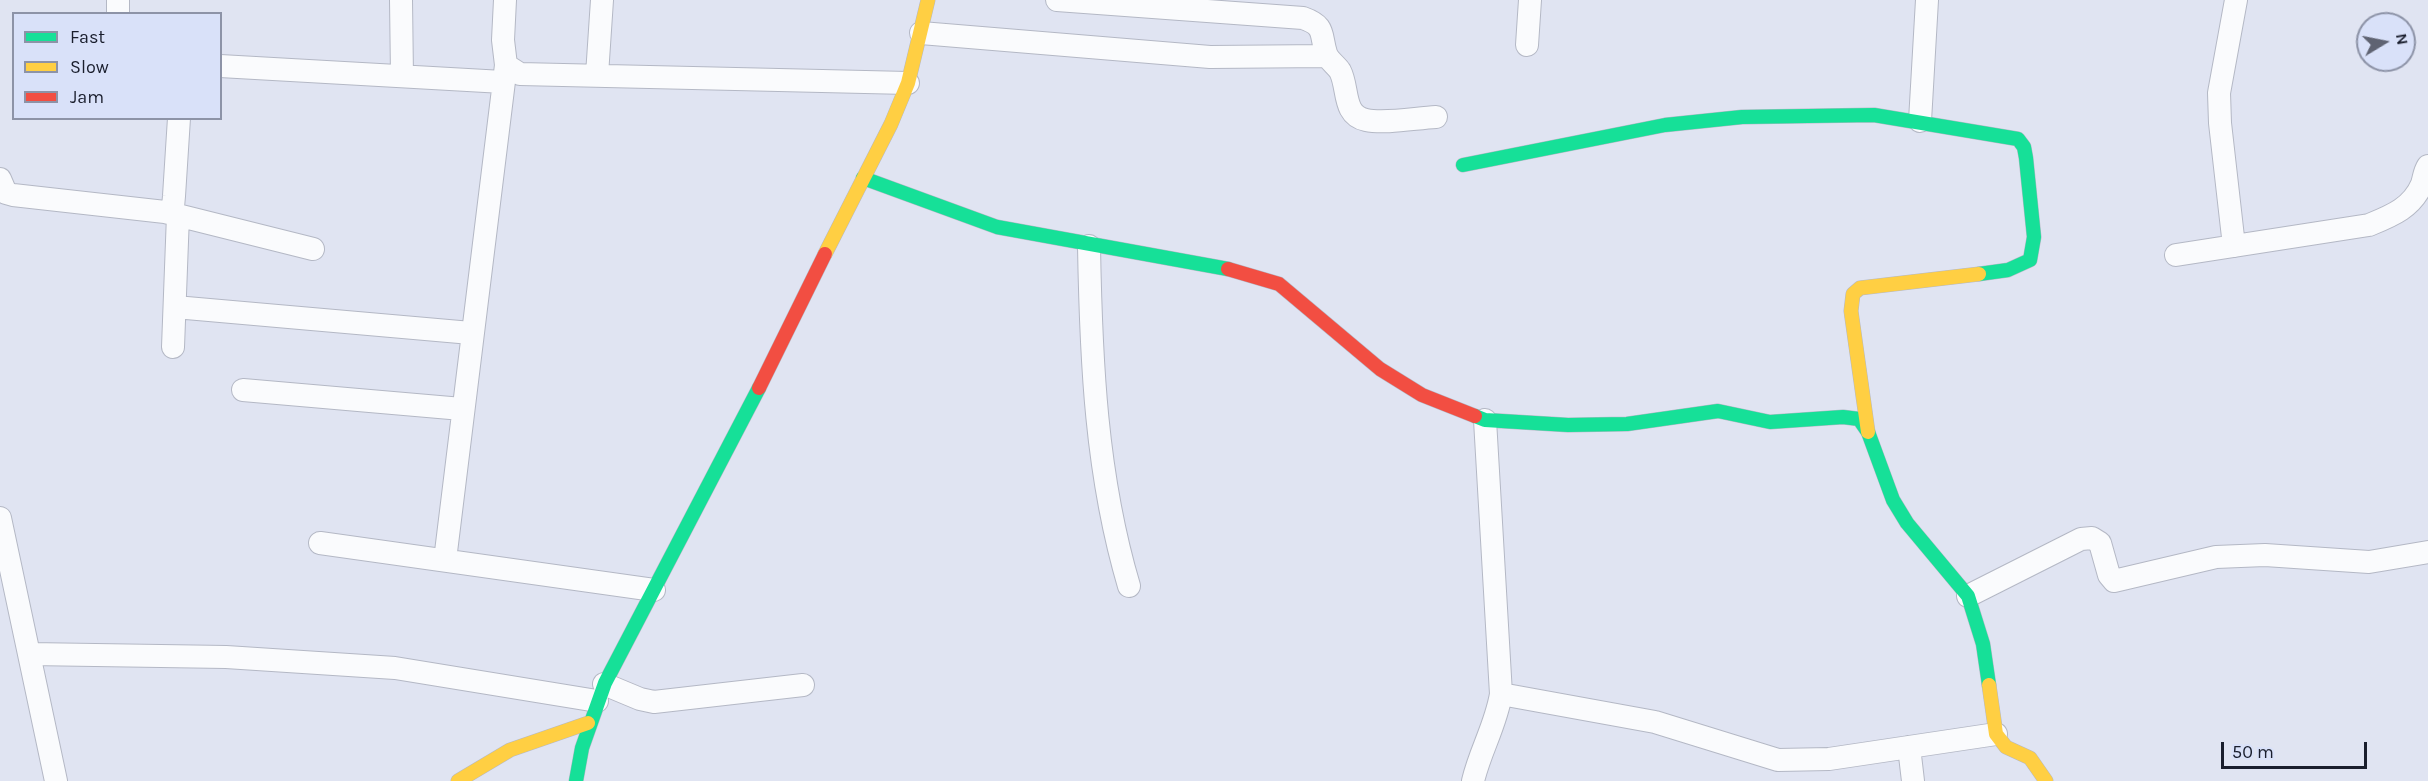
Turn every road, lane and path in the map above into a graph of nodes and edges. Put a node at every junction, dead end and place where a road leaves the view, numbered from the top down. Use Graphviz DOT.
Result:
graph roads {
  1 [pos="401,0"];
  2 [pos="505,0"];
  3 [pos="602,0"];
  4 [pos="928,0"];
  5 [pos="1057,0"];
  6 [pos="1530,0"];
  7 [pos="1927,0"];
  8 [pos="2236,0"];
  9 [pos="921,33"];
  10 [pos="1527,45"];
  11 [pos="1326,56"];
  12 [pos="222,66"];
  13 [pos="504,74"];
  14 [pos="597,75"];
  15 [pos="402,76"];
  16 [pos="908,82"];
  17 [pos="1436,117"];
  18 [pos="179,120"];
  19 [pos="1920,121"];
  20 [pos="1462,165"];
  21 [pos="2428,166"];
  22 [pos="863,178"];
  23 [pos="0,179"];
  24 [pos="171,214"];
  25 [pos="1089,246"];
  26 [pos="2234,246"];
  27 [pos="313,249"];
  28 [pos="2176,255"];
  29 [pos="175,307"];
  30 [pos="471,333"];
  31 [pos="173,347"];
  32 [pos="243,390"];
  33 [pos="462,409"];
  34 [pos="1485,420"];
  35 [pos="1868,432"];
  36 [pos="0,518"];
  37 [pos="321,543"];
  38 [pos="2428,552"];
  39 [pos="445,560"];
  40 [pos="1129,586"];
  41 [pos="654,590"];
  42 [pos="1968,596"];
  43 [pos="30,654"];
  44 [pos="803,685"];
  45 [pos="601,692"];
  46 [pos="1501,694"];
  47 [pos="588,723"];
  48 [pos="1996,734"];
  49 [pos="1909,747"];
  50 [pos="56,781"];
  51 [pos="458,781"];
  52 [pos="576,781"];
  53 [pos="1473,781"];
  54 [pos="1913,781"];
  55 [pos="2046,781"];
  1 -- 15 [label="street"];
  2 -- 13 [label="street"];
  3 -- 14 [label="street"];
  4 -- 9 [label="street"];
  5 -- 11 [label="street"];
  6 -- 10 [label="street"];
  7 -- 19 [label="street"];
  8 -- 26 [label="street"];
  9 -- 11 [label="street"];
  9 -- 16 [label="street"];
  11 -- 17 [label="street"];
  12 -- 15 [label="street"];
  13 -- 14 [label="street"];
  13 -- 15 [label="street"];
  13 -- 30 [label="street"];
  14 -- 16 [label="street"];
  16 -- 22 [label="street"];
  18 -- 24 [label="street"];
  19 -- 20 [label="street"];
  19 -- 35 [label="street"];
  21 -- 26 [label="street"];
  22 -- 25 [label="street"];
  22 -- 41 [label="street"];
  23 -- 24 [label="street"];
  24 -- 27 [label="street"];
  24 -- 29 [label="street"];
  25 -- 34 [label="street"];
  25 -- 40 [label="street"];
  26 -- 28 [label="street"];
  29 -- 30 [label="street"];
  29 -- 31 [label="street"];
  30 -- 33 [label="street"];
  32 -- 33 [label="street"];
  33 -- 39 [label="street"];
  34 -- 35 [label="street"];
  34 -- 46 [label="street"];
  35 -- 42 [label="street"];
  36 -- 43 [label="street"];
  37 -- 39 [label="street"];
  38 -- 42 [label="street"];
  39 -- 41 [label="street"];
  41 -- 45 [label="street"];
  42 -- 48 [label="street"];
  43 -- 45 [label="street"];
  43 -- 50 [label="street"];
  44 -- 45 [label="street"];
  45 -- 47 [label="street"];
  46 -- 49 [label="street"];
  46 -- 53 [label="street"];
  47 -- 51 [label="street"];
  47 -- 52 [label="street"];
  48 -- 49 [label="street"];
  48 -- 55 [label="street"];
  49 -- 54 [label="street"];
}
